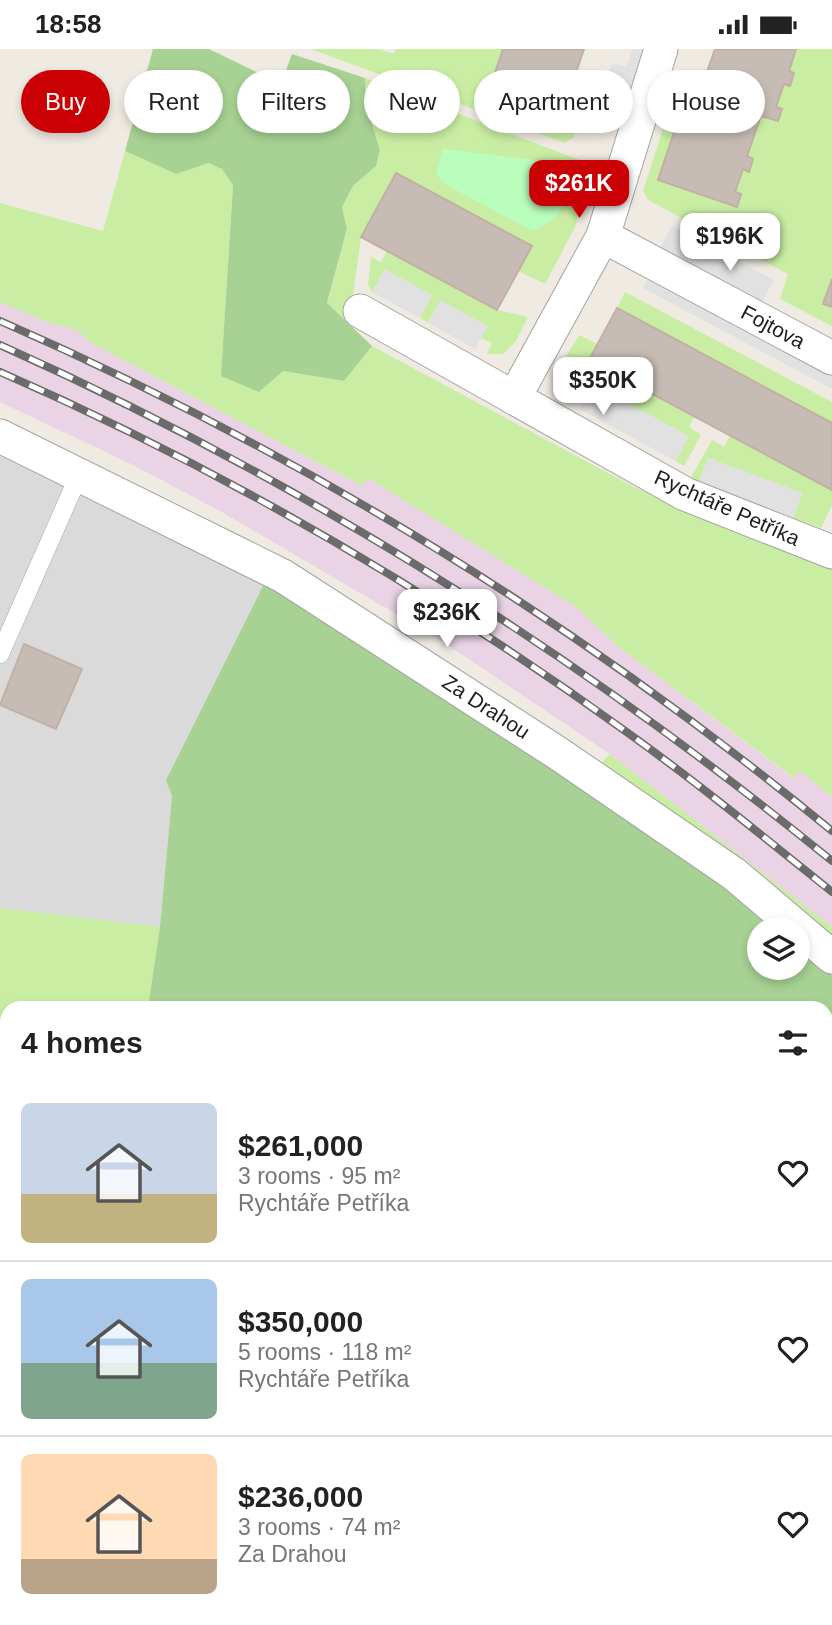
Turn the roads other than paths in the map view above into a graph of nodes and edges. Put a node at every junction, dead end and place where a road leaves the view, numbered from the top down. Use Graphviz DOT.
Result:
graph roads {
  1 [pos="661,49"];
  2 [pos="603,236"];
  3 [pos="360,311"];
  4 [pos="832,358"];
  5 [pos="514,398"];
  6 [pos="0,436"];
  7 [pos="79,475"];
  8 [pos="832,552"];
  9 [pos="0,654"];
  10 [pos="832,957"];
  1 -- 2 [label="street"];
  2 -- 4 [label="street, Fojtova"];
  2 -- 5 [label="street"];
  3 -- 5 [label="street, Rychtáře Petříka"];
  5 -- 8 [label="street, Rychtáře Petříka"];
  6 -- 7 [label="street, Za Drahou"];
  7 -- 9 [label="lane"];
  7 -- 10 [label="street, Za Drahou"];
}
